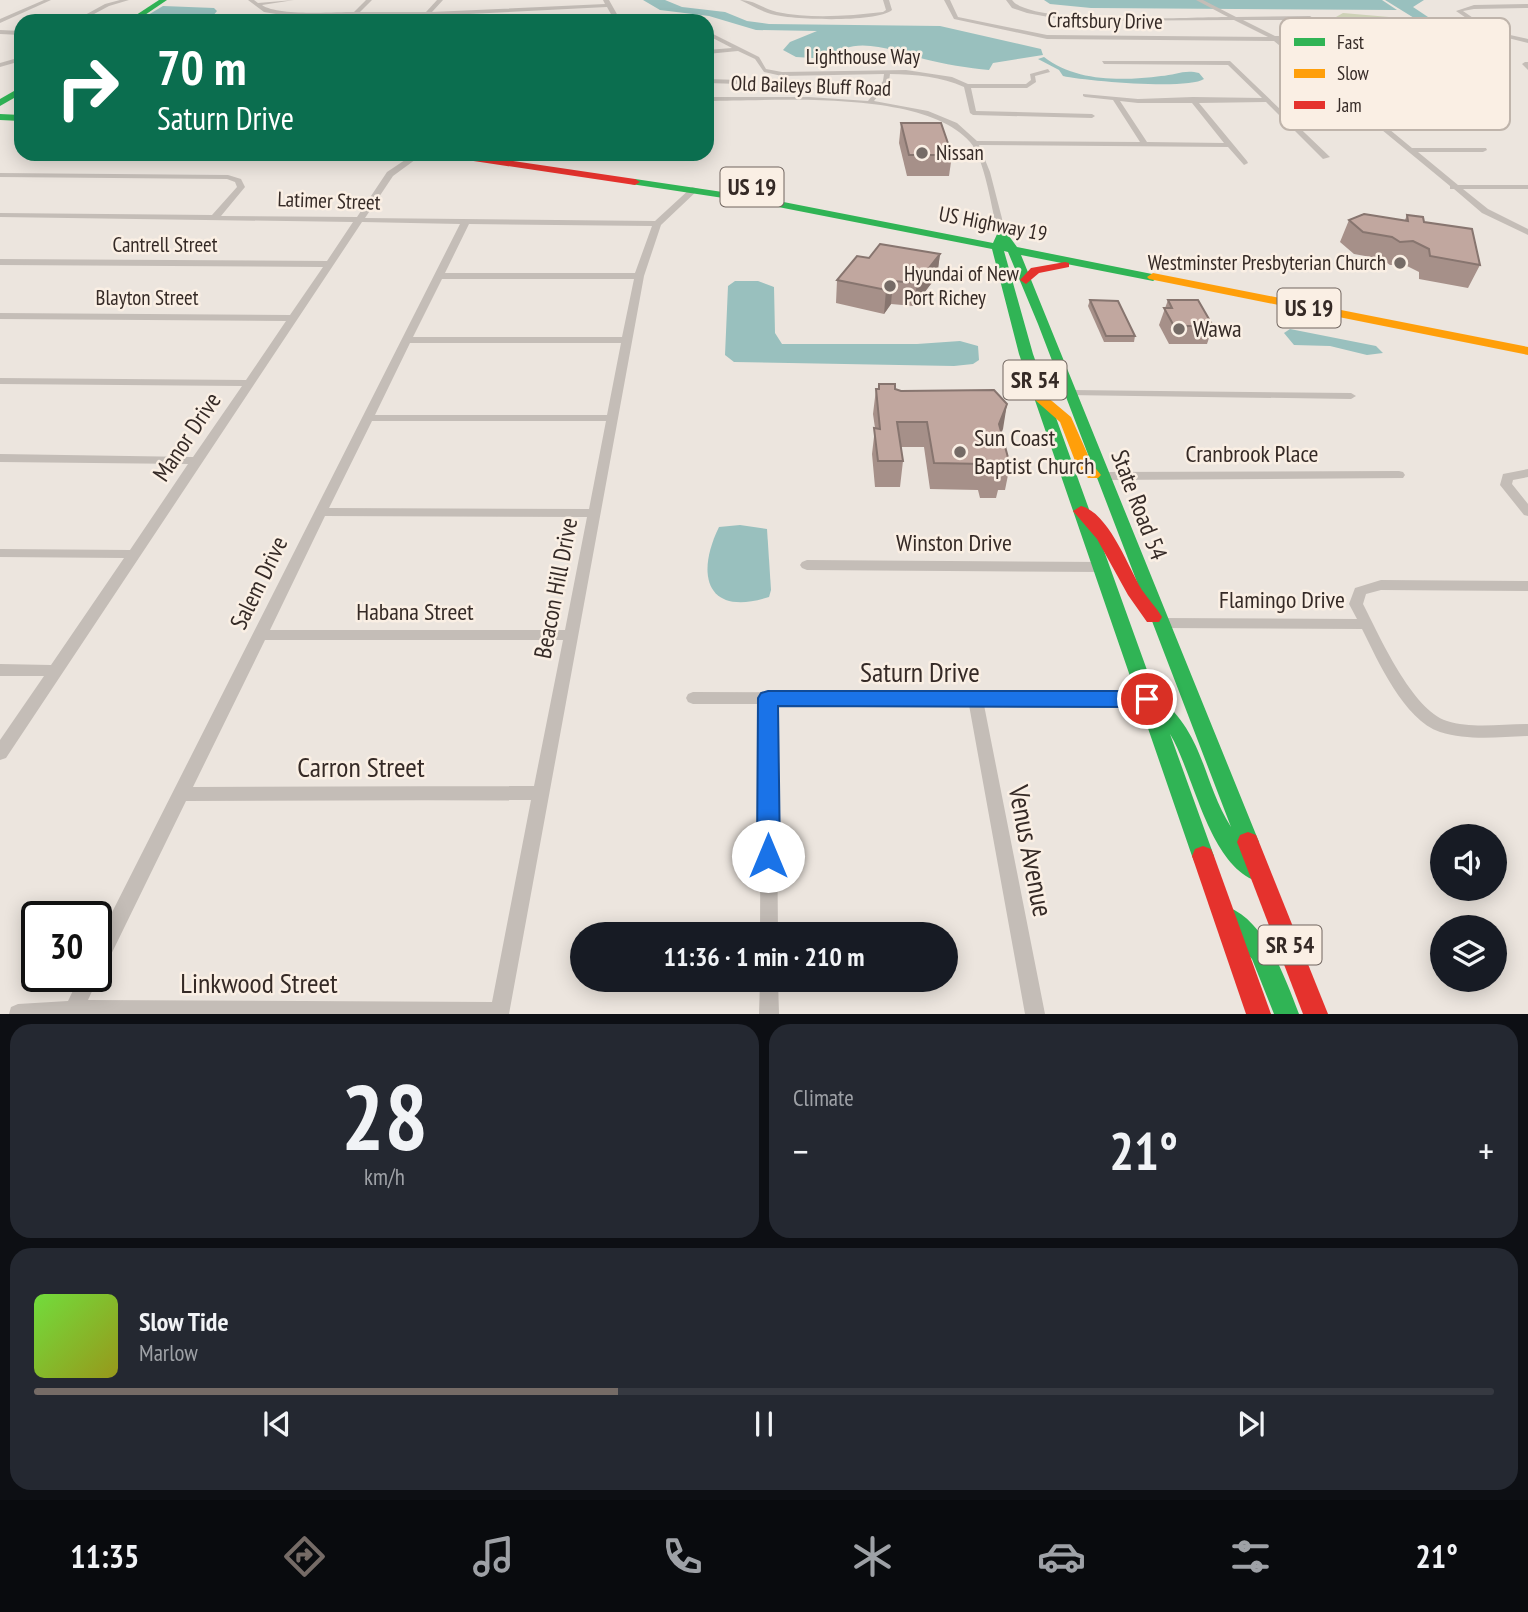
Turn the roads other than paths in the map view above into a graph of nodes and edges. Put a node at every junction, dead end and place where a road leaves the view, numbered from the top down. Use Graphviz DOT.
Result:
graph roads {
  1 [pos="48,0"];
  2 [pos="126,0"];
  3 [pos="164,0"];
  4 [pos="251,0"];
  5 [pos="291,0"];
  6 [pos="369,0"];
  7 [pos="440,0"];
  8 [pos="517,0"];
  9 [pos="743,0"];
  10 [pos="886,0"];
  11 [pos="947,0"];
  12 [pos="1009,0"];
  13 [pos="1199,0"];
  14 [pos="608,2"];
  15 [pos="259,4"];
  16 [pos="1528,6"];
  17 [pos="517,8"];
  18 [pos="17,14"];
  19 [pos="91,14"];
  20 [pos="142,14"];
  21 [pos="355,14"];
  22 [pos="428,14"];
  23 [pos="516,14"];
  24 [pos="1236,18"];
  25 [pos="1310,18"];
  26 [pos="1469,18"];
  27 [pos="714,36"];
  28 [pos="1510,37"];
  29 [pos="1275,38"];
  30 [pos="1280,38"];
  31 [pos="1528,41"];
  32 [pos="1280,42"];
  33 [pos="741,49"];
  34 [pos="714,51"];
  35 [pos="1104,62"];
  36 [pos="1048,71"];
  37 [pos="887,73"];
  38 [pos="782,74"];
  39 [pos="714,82"];
  40 [pos="740,82"];
  41 [pos="777,82"];
  42 [pos="967,86"];
  43 [pos="1085,95"];
  44 [pos="714,99"];
  45 [pos="1193,99"];
  46 [pos="1116,100"];
  47 [pos="1267,100"];
  48 [pos="870,102"];
  49 [pos="1280,113"];
  50 [pos="1092,116"];
  51 [pos="1298,130"];
  52 [pos="1386,130"];
  53 [pos="1144,142"];
  54 [pos="976,143"];
  55 [pos="1230,145"];
  56 [pos="1410,150"];
  57 [pos="1483,150"];
  58 [pos="1326,157"];
  59 [pos="409,161"];
  60 [pos="497,161"];
  61 [pos="581,161"];
  62 [pos="1244,163"];
  63 [pos="0,175"];
  64 [pos="1453,187"];
  65 [pos="1528,187"];
  66 [pos="695,189"];
  67 [pos="0,215"];
  68 [pos="215,217"];
  69 [pos="360,218"];
  70 [pos="465,223"];
  71 [pos="657,224"];
  72 [pos="1528,232"];
  73 [pos="962,240"];
  74 [pos="1004,244"];
  75 [pos="0,262"];
  76 [pos="330,264"];
  77 [pos="1090,265"];
  78 [pos="1002,267"];
  79 [pos="438,276"];
  80 [pos="639,276"];
  81 [pos="1026,280"];
  82 [pos="0,316"];
  83 [pos="293,318"];
  84 [pos="1528,334"];
  85 [pos="407,340"];
  86 [pos="627,341"];
  87 [pos="1528,349"];
  88 [pos="0,380"];
  89 [pos="249,383"];
  90 [pos="1071,393"];
  91 [pos="1351,396"];
  92 [pos="1041,399"];
  93 [pos="368,418"];
  94 [pos="612,418"];
  95 [pos="0,458"];
  96 [pos="197,461"];
  97 [pos="1528,473"];
  98 [pos="1399,475"];
  99 [pos="1105,479"];
  100 [pos="1081,511"];
  101 [pos="321,512"];
  102 [pos="1528,512"];
  103 [pos="594,513"];
  104 [pos="0,553"];
  105 [pos="134,554"];
  106 [pos="807,565"];
  107 [pos="1101,567"];
  108 [pos="1528,586"];
  109 [pos="1160,623"];
  110 [pos="1366,624"];
  111 [pos="260,635"];
  112 [pos="571,635"];
  113 [pos="0,670"];
  114 [pos="54,671"];
  115 [pos="693,698"];
  116 [pos="768,698"];
  117 [pos="975,699"];
  118 [pos="1147,699"];
  119 [pos="1528,730"];
  120 [pos="0,752"];
  121 [pos="541,793"];
  122 [pos="181,794"];
  123 [pos="1263,877"];
  124 [pos="1224,914"];
  125 [pos="769,922"];
  126 [pos="112,932"];
  127 [pos="82,992"];
  128 [pos="769,992"];
  129 [pos="74,1010"];
  130 [pos="18,1013"];
  131 [pos="499,1013"];
  132 [pos="769,1013"];
  133 [pos="1035,1013"];
  134 [pos="1259,1013"];
  135 [pos="1287,1013"];
  136 [pos="1316,1013"];
  1 -- 18 [label="street"];
  2 -- 19 [label="street"];
  3 -- 20 [label="main road"];
  4 -- 15 [label="street"];
  5 -- 15 [label="street"];
  6 -- 21 [label="street"];
  7 -- 22 [label="street"];
  8 -- 17 [label="street"];
  9 -- 10 [label="street"];
  11 -- 29 [label="street, Craftsbury Drive"];
  12 -- 24 [label="street"];
  13 -- 24 [label="street"];
  14 -- 17 [label="street"];
  15 -- 21 [label="street"];
  16 -- 26 [label="street"];
  17 -- 22 [label="street"];
  17 -- 23 [label="street"];
  21 -- 22 [label="street"];
  24 -- 25 [label="street"];
  24 -- 29 [label="street"];
  27 -- 33 [label="street, Lighthouse Way"];
  28 -- 31 [label="street"];
  29 -- 30 [label="street"];
  29 -- 32 [label="street"];
  33 -- 34 [label="street"];
  33 -- 38 [label="street, Lighthouse Way"];
  35 -- 47 [label="street"];
  36 -- 42 [label="street, Lighthouse Way"];
  37 -- 38 [label="street, Lighthouse Way"];
  37 -- 42 [label="street, Lighthouse Way"];
  37 -- 48 [label="street"];
  38 -- 41 [label="street"];
  39 -- 40 [label="street"];
  42 -- 50 [label="street"];
  43 -- 46 [label="street"];
  44 -- 48 [label="street, Old Baileys Bluff Road"];
  45 -- 46 [label="street"];
  45 -- 47 [label="street"];
  45 -- 55 [label="street"];
  46 -- 53 [label="street"];
  47 -- 49 [label="street"];
  48 -- 54 [label="street, Old Baileys Bluff Road"];
  51 -- 58 [label="street"];
  52 -- 56 [label="street"];
  53 -- 54 [label="street"];
  53 -- 55 [label="street"];
  54 -- 74 [label="street"];
  55 -- 62 [label="street"];
  56 -- 57 [label="street"];
  56 -- 64 [label="street"];
  59 -- 69 [label="street, Manor Drive"];
  60 -- 66 [label="main road, US Highway 19 / US 19"];
  61 -- 74 [label="main road, US Highway 19 / US 19"];
  63 -- 68 [label="street"];
  64 -- 65 [label="street"];
  64 -- 72 [label="street"];
  66 -- 71 [label="street, Beacon Hill Drive"];
  66 -- 73 [label="main road, US Highway 19 / US 19"];
  67 -- 68 [label="street, Latimer Street"];
  68 -- 69 [label="street, Latimer Street"];
  69 -- 70 [label="street, Latimer Street"];
  69 -- 76 [label="street, Manor Drive"];
  70 -- 71 [label="street, Latimer Street"];
  70 -- 79 [label="street, Salem Drive"];
  71 -- 80 [label="street, Beacon Hill Drive"];
  73 -- 74 [label="main road, US Highway 19 / US 19"];
  73 -- 78 [label="main road"];
  74 -- 77 [label="main road, US Highway 19 / US 19"];
  74 -- 78 [label="main road, SR 54"];
  74 -- 81 [label="main road, State Road 54 / SR 54"];
  74 -- 84 [label="main road, US Highway 19 / US 19"];
  75 -- 76 [label="street, Cantrell Street"];
  76 -- 83 [label="street, Manor Drive"];
  77 -- 81 [label="main road"];
  77 -- 87 [label="main road, US Highway 19 / US 19"];
  78 -- 92 [label="main road, SR 54"];
  79 -- 80 [label="street"];
  79 -- 85 [label="street, Salem Drive"];
  80 -- 86 [label="street, Beacon Hill Drive"];
  81 -- 90 [label="main road, State Road 54 / SR 54"];
  82 -- 83 [label="street, Blayton Street"];
  83 -- 89 [label="street, Manor Drive"];
  85 -- 86 [label="street"];
  85 -- 93 [label="street, Salem Drive"];
  86 -- 94 [label="street, Beacon Hill Drive"];
  88 -- 89 [label="street"];
  89 -- 96 [label="street, Manor Drive"];
  90 -- 91 [label="street"];
  90 -- 99 [label="main road, State Road 54 / SR 54"];
  92 -- 99 [label="main road"];
  92 -- 100 [label="main road, SR 54"];
  93 -- 94 [label="street"];
  93 -- 101 [label="street, Salem Drive"];
  94 -- 103 [label="street, Beacon Hill Drive"];
  95 -- 96 [label="street"];
  96 -- 105 [label="street, Manor Drive"];
  97 -- 102 [label="street"];
  98 -- 99 [label="street, Cranbrook Place"];
  99 -- 109 [label="main road, State Road 54 / SR 54"];
  100 -- 107 [label="main road, SR 54"];
  100 -- 109 [label="main road"];
  101 -- 103 [label="street"];
  101 -- 111 [label="street, Salem Drive"];
  103 -- 112 [label="street, Beacon Hill Drive"];
  104 -- 105 [label="street"];
  105 -- 114 [label="street, Manor Drive"];
  106 -- 107 [label="street, Winston Drive"];
  107 -- 118 [label="main road, SR 54"];
  108 -- 110 [label="street, Flamingo Drive"];
  109 -- 110 [label="street, Flamingo Drive"];
  109 -- 123 [label="main road, State Road 54 / SR 54"];
  110 -- 119 [label="street"];
  111 -- 112 [label="street, Habana Street"];
  111 -- 122 [label="street, Salem Drive"];
  112 -- 121 [label="street, Beacon Hill Drive"];
  113 -- 114 [label="street"];
  114 -- 120 [label="street, Manor Drive"];
  115 -- 116 [label="street, Saturn Drive"];
  116 -- 117 [label="street, Saturn Drive"];
  116 -- 125 [label="street"];
  117 -- 118 [label="street, Saturn Drive"];
  117 -- 133 [label="street, Venus Avenue"];
  118 -- 123 [label="main road"];
  118 -- 124 [label="main road, SR 54"];
  121 -- 122 [label="street, Carron Street"];
  121 -- 131 [label="street, Beacon Hill Drive"];
  122 -- 126 [label="street, Salem Drive"];
  123 -- 136 [label="main road, State Road 54 / SR 54"];
  124 -- 134 [label="main road, SR 54"];
  124 -- 135 [label="main road"];
  127 -- 129 [label="street"];
  128 -- 132 [label="street"];
  129 -- 130 [label="street, Linkwood Street"];
  129 -- 131 [label="street, Linkwood Street"];
}
